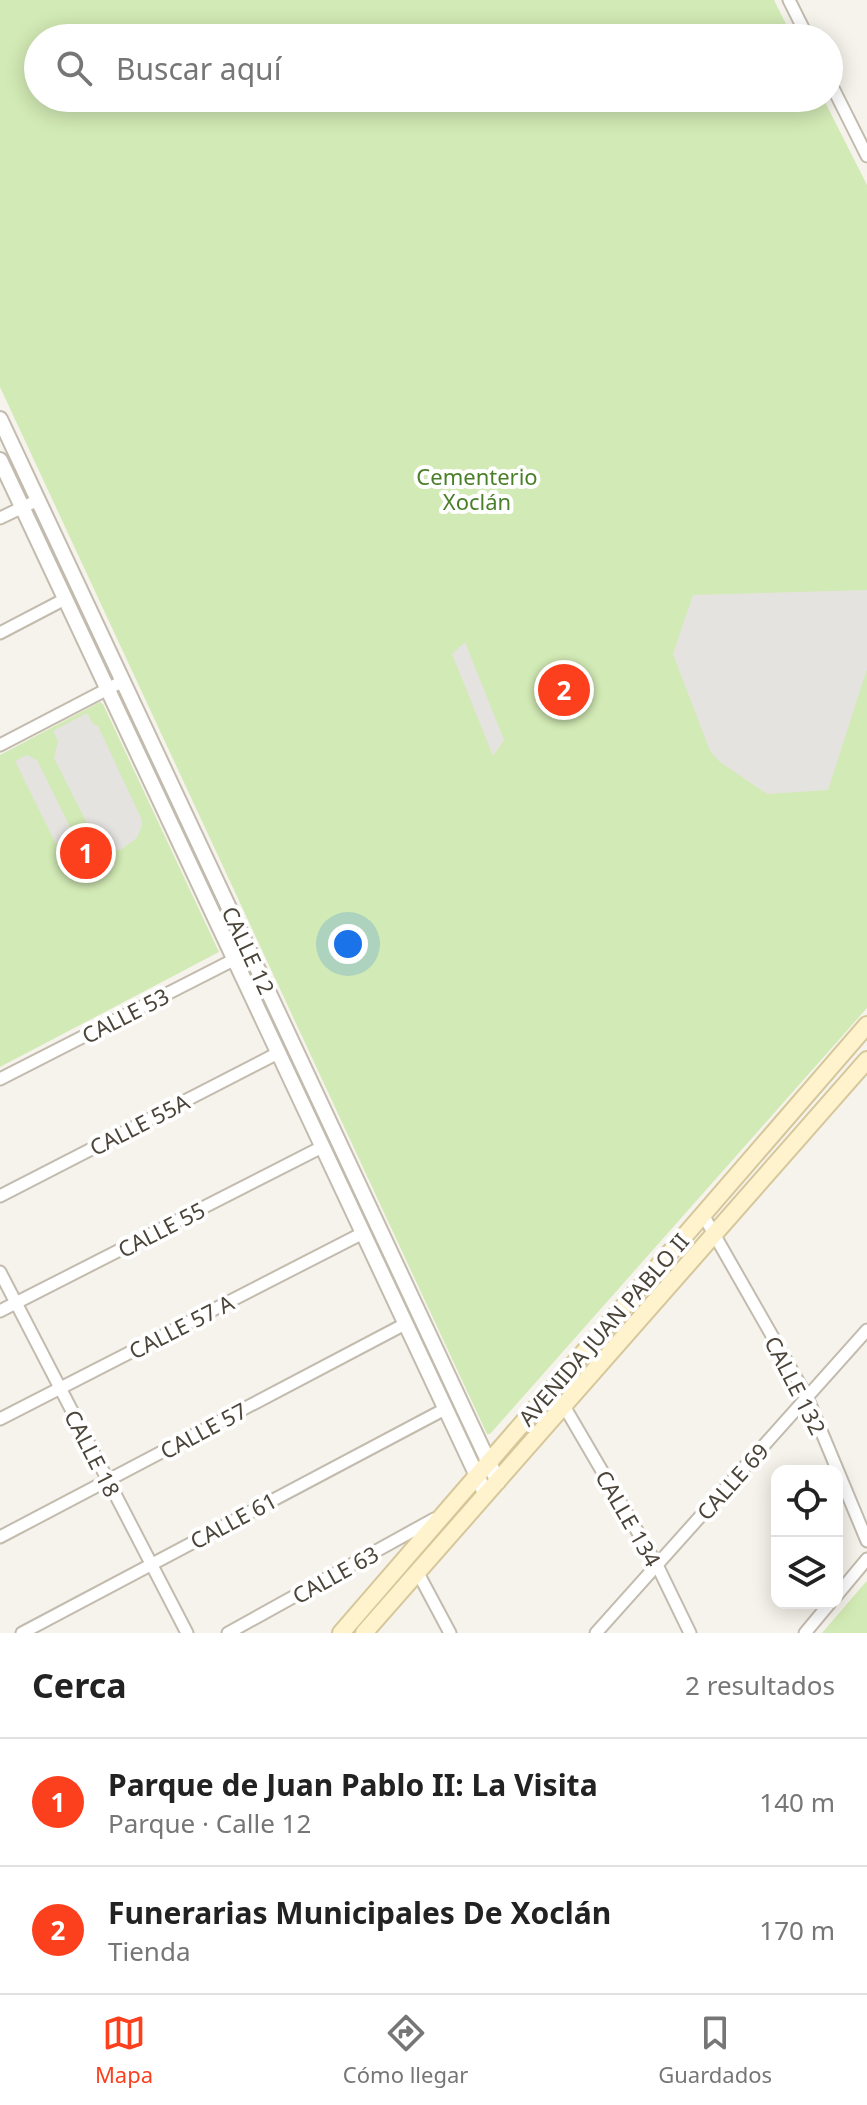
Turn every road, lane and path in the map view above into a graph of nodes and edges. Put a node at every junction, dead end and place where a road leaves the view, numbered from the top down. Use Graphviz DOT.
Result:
graph roads {
  1 [pos="789,0"];
  2 [pos="801,24"];
  3 [pos="843,108"];
  4 [pos="867,156"];
  5 [pos="0,419"];
  6 [pos="0,460"];
  7 [pos="38,500"];
  8 [pos="22,507"];
  9 [pos="0,518"];
  10 [pos="65,599"];
  11 [pos="0,633"];
  12 [pos="123,681"];
  13 [pos="107,689"];
  14 [pos="0,745"];
  15 [pos="249,952"];
  16 [pos="234,959"];
  17 [pos="867,1025"];
  18 [pos="278,1053"];
  19 [pos="866,1063"];
  20 [pos="0,1079"];
  21 [pos="322,1147"];
  22 [pos="350,1167"];
  23 [pos="336,1176"];
  24 [pos="0,1196"];
  25 [pos="702,1213"];
  26 [pos="363,1233"];
  27 [pos="713,1236"];
  28 [pos="0,1272"];
  29 [pos="16,1303"];
  30 [pos="0,1311"];
  31 [pos="405,1324"];
  32 [pos="867,1330"];
  33 [pos="60,1388"];
  34 [pos="807,1397"];
  35 [pos="564,1406"];
  36 [pos="445,1409"];
  37 [pos="0,1419"];
  38 [pos="488,1463"];
  39 [pos="477,1476"];
  40 [pos="107,1480"];
  41 [pos="498,1482"];
  42 [pos="486,1495"];
  43 [pos="441,1516"];
  44 [pos="0,1537"];
  45 [pos="867,1541"];
  46 [pos="867,1559"];
  47 [pos="150,1563"];
  48 [pos="657,1565"];
  49 [pos="418,1573"];
  50 [pos="843,1588"];
  51 [pos="825,1609"];
  52 [pos="22,1633"];
  53 [pos="187,1633"];
  54 [pos="228,1633"];
  55 [pos="341,1633"];
  56 [pos="364,1633"];
  57 [pos="450,1633"];
  58 [pos="596,1633"];
  59 [pos="690,1633"];
  60 [pos="805,1633"];
  1 -- 2 [label="street"];
  3 -- 4 [label="street"];
  5 -- 7 [label="street, CALLE 12"];
  6 -- 8 [label="street, CALLE 12"];
  7 -- 8 [label="street"];
  7 -- 12 [label="street, CALLE 12"];
  8 -- 9 [label="street"];
  8 -- 10 [label="street, CALLE 12"];
  10 -- 11 [label="street"];
  10 -- 13 [label="street, CALLE 12"];
  12 -- 13 [label="street"];
  12 -- 15 [label="street, CALLE 12"];
  13 -- 14 [label="street"];
  13 -- 16 [label="street, CALLE 12"];
  15 -- 16 [label="street, CALLE 53"];
  15 -- 22 [label="street, CALLE 12"];
  16 -- 18 [label="street, CALLE 12"];
  16 -- 20 [label="street, CALLE 53"];
  17 -- 25 [label="main road, AVENIDA JUAN PABLO II"];
  18 -- 21 [label="street, CALLE 12"];
  18 -- 24 [label="street, CALLE 55A"];
  19 -- 27 [label="main road, AVENIDA JUAN PABLO II"];
  21 -- 23 [label="street, CALLE 12"];
  21 -- 29 [label="street, CALLE 55"];
  22 -- 23 [label="street"];
  22 -- 38 [label="street, CALLE 12"];
  23 -- 26 [label="street, CALLE 12"];
  25 -- 27 [label="street, CALLE 132"];
  25 -- 38 [label="main road, AVENIDA JUAN PABLO II"];
  26 -- 31 [label="street, CALLE 12"];
  26 -- 33 [label="street, CALLE 57 A"];
  27 -- 34 [label="street, CALLE 132"];
  27 -- 35 [label="main road, AVENIDA JUAN PABLO II"];
  28 -- 29 [label="street, CALLE 18"];
  29 -- 30 [label="street, CALLE 55"];
  29 -- 33 [label="street, CALLE 18"];
  31 -- 36 [label="street, CALLE 12"];
  31 -- 40 [label="street, CALLE 57"];
  32 -- 34 [label="street, CALLE 69"];
  33 -- 37 [label="street, CALLE 57 A"];
  33 -- 40 [label="street, CALLE 18"];
  34 -- 45 [label="street, CALLE 132"];
  34 -- 48 [label="street, CALLE 69"];
  35 -- 41 [label="main road, AVENIDA JUAN PABLO II"];
  35 -- 48 [label="street, CALLE 134"];
  36 -- 39 [label="street, CALLE 12"];
  36 -- 47 [label="street, CALLE 61"];
  38 -- 39 [label="main road, AVENIDA JUAN PABLO II"];
  38 -- 41 [label="street, CALLE 12"];
  39 -- 42 [label="street, CALLE 12"];
  39 -- 43 [label="main road, AVENIDA JUAN PABLO II"];
  40 -- 44 [label="street, CALLE 57"];
  40 -- 47 [label="street, CALLE 18"];
  41 -- 42 [label="main road, AVENIDA JUAN PABLO II"];
  42 -- 49 [label="main road, AVENIDA JUAN PABLO II"];
  43 -- 54 [label="street, CALLE 63"];
  43 -- 55 [label="main road, AVENIDA JUAN PABLO II"];
  46 -- 50 [label="street"];
  47 -- 52 [label="street, CALLE 61"];
  47 -- 53 [label="street, CALLE 18"];
  48 -- 58 [label="street, CALLE 69"];
  48 -- 59 [label="street, CALLE 134"];
  49 -- 56 [label="main road, AVENIDA JUAN PABLO II"];
  49 -- 57 [label="street"];
  51 -- 60 [label="street"];
}
